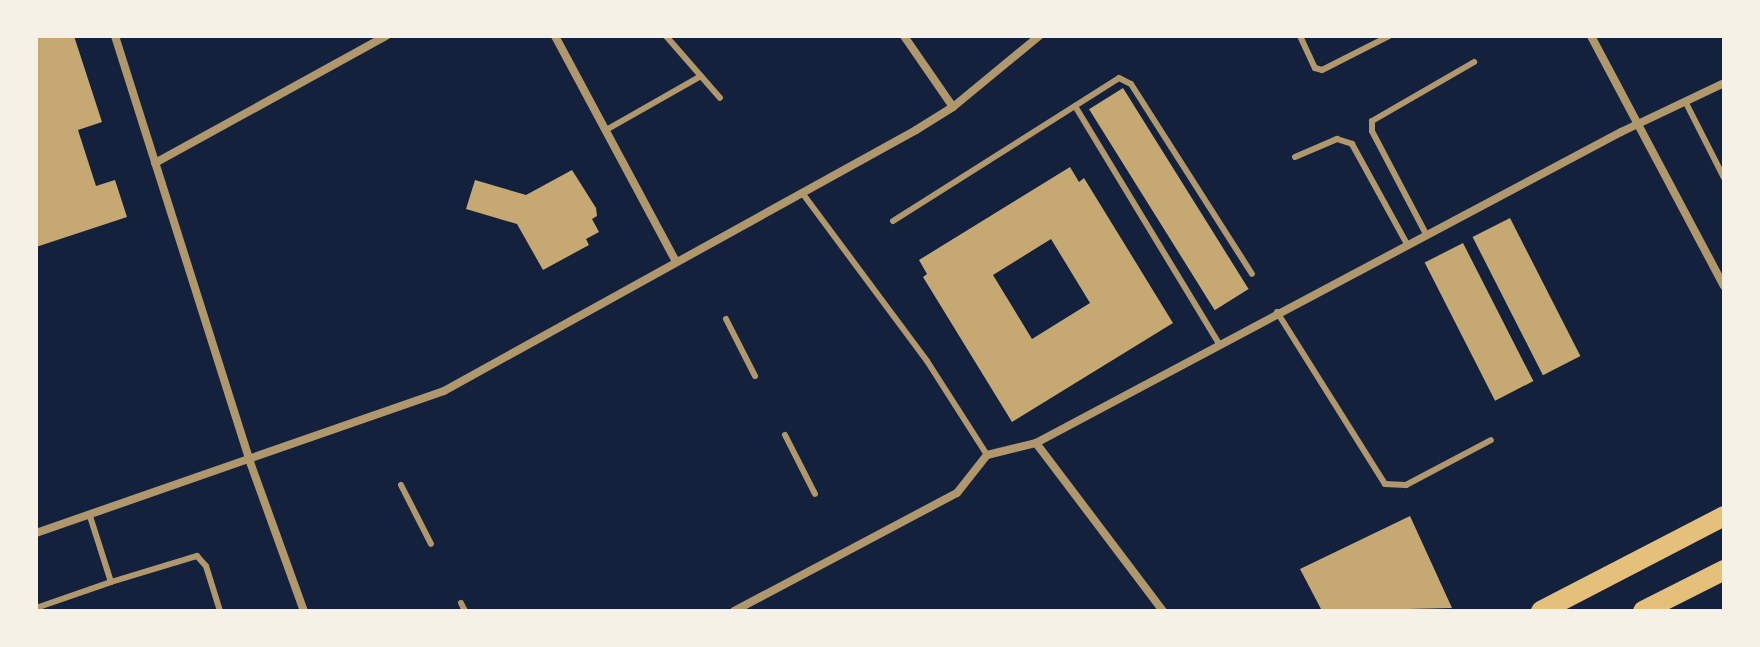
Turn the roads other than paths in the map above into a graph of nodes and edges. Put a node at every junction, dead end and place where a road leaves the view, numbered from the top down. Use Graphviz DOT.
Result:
graph roads {
  1 [pos="115,36"];
  2 [pos="386,36"];
  3 [pos="555,36"];
  4 [pos="666,36"];
  5 [pos="904,36"];
  6 [pos="1039,36"];
  7 [pos="1300,36"];
  8 [pos="1389,36"];
  9 [pos="1591,36"];
  10 [pos="1474,62"];
  11 [pos="701,76"];
  12 [pos="1724,83"];
  13 [pos="720,98"];
  14 [pos="1685,101"];
  15 [pos="1075,106"];
  16 [pos="953,107"];
  17 [pos="1637,124"];
  18 [pos="606,130"];
  19 [pos="1295,157"];
  20 [pos="155,163"];
  21 [pos="1724,178"];
  22 [pos="803,194"];
  23 [pos="893,221"];
  24 [pos="1426,234"];
  25 [pos="1407,244"];
  26 [pos="676,262"];
  27 [pos="1252,274"];
  28 [pos="1724,286"];
  29 [pos="1277,312"];
  30 [pos="726,319"];
  31 [pos="1219,344"];
  32 [pos="755,376"];
  33 [pos="785,435"];
  34 [pos="1491,440"];
  35 [pos="1036,443"];
  36 [pos="987,455"];
  37 [pos="250,462"];
  38 [pos="401,485"];
  39 [pos="815,494"];
  40 [pos="90,516"];
  41 [pos="1724,516"];
  42 [pos="36,533"];
  43 [pos="431,544"];
  44 [pos="1724,570"];
  45 [pos="111,582"];
  46 [pos="461,603"];
  47 [pos="36,608"];
  48 [pos="220,611"];
  49 [pos="304,611"];
  50 [pos="465,611"];
  51 [pos="734,611"];
  52 [pos="1163,611"];
  53 [pos="1541,611"];
  54 [pos="1643,611"];
  1 -- 20 [label="street"];
  2 -- 20 [label="street"];
  3 -- 18 [label="street"];
  4 -- 11 [label="lane"];
  5 -- 16 [label="street"];
  6 -- 16 [label="street"];
  7 -- 8 [label="lane"];
  9 -- 17 [label="street"];
  10 -- 24 [label="lane"];
  11 -- 13 [label="lane"];
  11 -- 18 [label="lane"];
  12 -- 14 [label="street"];
  14 -- 17 [label="street"];
  14 -- 21 [label="lane"];
  15 -- 23 [label="lane"];
  15 -- 27 [label="lane"];
  15 -- 31 [label="lane"];
  16 -- 22 [label="street"];
  17 -- 24 [label="street"];
  17 -- 28 [label="street"];
  18 -- 26 [label="street"];
  19 -- 25 [label="lane"];
  20 -- 37 [label="street"];
  22 -- 26 [label="street"];
  22 -- 36 [label="lane"];
  24 -- 25 [label="street"];
  25 -- 29 [label="street"];
  26 -- 37 [label="street"];
  29 -- 31 [label="street"];
  29 -- 34 [label="lane"];
  30 -- 32 [label="lane"];
  31 -- 35 [label="street"];
  33 -- 39 [label="lane"];
  35 -- 36 [label="street"];
  35 -- 52 [label="street"];
  36 -- 51 [label="street"];
  37 -- 40 [label="street"];
  37 -- 49 [label="street"];
  38 -- 43 [label="lane"];
  40 -- 42 [label="street"];
  40 -- 45 [label="lane"];
  41 -- 53 [label="main road"];
  44 -- 54 [label="main road"];
  45 -- 47 [label="lane"];
  45 -- 48 [label="lane"];
  46 -- 50 [label="lane"];
}
